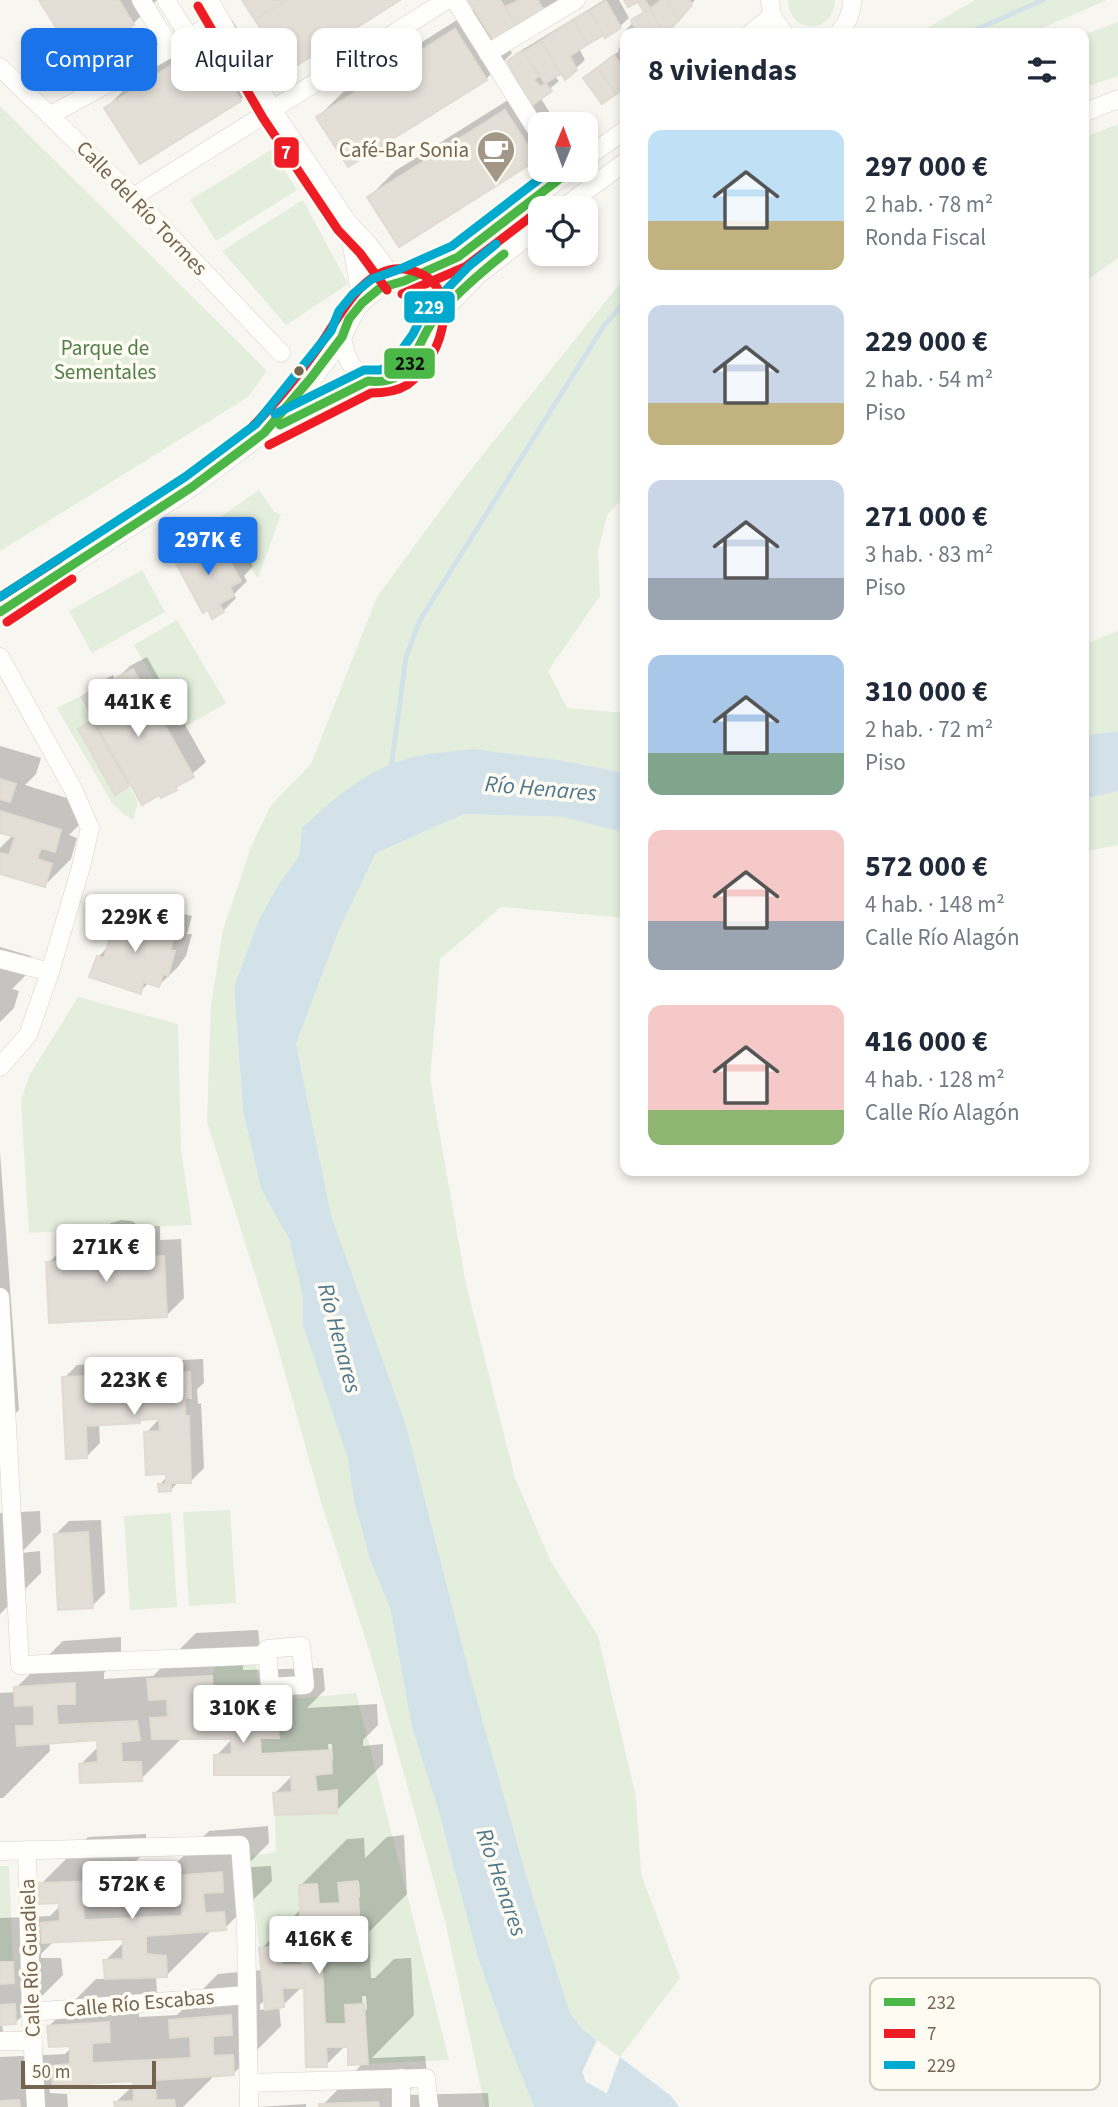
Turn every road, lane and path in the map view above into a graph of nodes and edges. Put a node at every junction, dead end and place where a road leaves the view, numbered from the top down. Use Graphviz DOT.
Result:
graph roads {
  1 [pos="142,0"];
  2 [pos="166,0"];
  3 [pos="209,0"];
  4 [pos="447,0"];
  5 [pos="455,0"];
  6 [pos="576,0"];
  7 [pos="855,3"];
  8 [pos="767,7"];
  9 [pos="220,19"];
  10 [pos="183,28"];
  11 [pos="204,28"];
  12 [pos="754,28"];
  13 [pos="781,28"];
  14 [pos="843,28"];
  15 [pos="171,48"];
  16 [pos="488,53"];
  17 [pos="0,67"];
  18 [pos="1118,99"];
  19 [pos="273,111"];
  20 [pos="1089,111"];
  21 [pos="51,115"];
  22 [pos="528,116"];
  23 [pos="620,134"];
  24 [pos="598,150"];
  25 [pos="620,166"];
  26 [pos="552,182"];
  27 [pos="579,196"];
  28 [pos="133,197"];
  29 [pos="348,223"];
  30 [pos="528,236"];
  31 [pos="401,282"];
  32 [pos="362,303"];
  33 [pos="432,322"];
  34 [pos="342,337"];
  35 [pos="281,353"];
  36 [pos="368,381"];
  37 [pos="264,433"];
  38 [pos="0,612"];
  39 [pos="0,657"];
  40 [pos="0,959"];
  41 [pos="50,972"];
  42 [pos="0,1067"];
  43 [pos="0,1297"];
  44 [pos="6,1484"];
  45 [pos="267,1655"];
  46 [pos="27,1850"];
  47 [pos="0,1851"];
  48 [pos="247,1995"];
  49 [pos="31,2012"];
  50 [pos="33,2040"];
  51 [pos="0,2042"];
  52 [pos="401,2078"];
  53 [pos="249,2082"];
  54 [pos="36,2107"];
  55 [pos="249,2107"];
  56 [pos="401,2107"];
  57 [pos="429,2107"];
  1 -- 15 [label="street"];
  2 -- 10 [label="street"];
  3 -- 9 [label="street"];
  4 -- 19 [label="street"];
  5 -- 16 [label="street"];
  6 -- 16 [label="street"];
  7 -- 14 [label="street"];
  8 -- 12 [label="street"];
  8 -- 13 [label="street"];
  9 -- 11 [label="street"];
  9 -- 19 [label="street"];
  15 -- 21 [label="street"];
  16 -- 22 [label="street"];
  17 -- 21 [label="street, Calle del Río Tormes"];
  18 -- 20 [label="street"];
  19 -- 28 [label="street"];
  19 -- 29 [label="street"];
  21 -- 28 [label="street, Calle del Río Tormes"];
  23 -- 24 [label="street"];
  25 -- 27 [label="street"];
  26 -- 31 [label="street"];
  28 -- 35 [label="street, Calle del Río Tormes"];
  29 -- 31 [label="street"];
  29 -- 32 [label="street"];
  30 -- 33 [label="street"];
  31 -- 32 [label="street"];
  31 -- 33 [label="street"];
  32 -- 34 [label="street"];
  33 -- 36 [label="street"];
  34 -- 36 [label="street"];
  34 -- 37 [label="street"];
  36 -- 37 [label="street"];
  37 -- 38 [label="street"];
  39 -- 41 [label="street"];
  40 -- 41 [label="street"];
  41 -- 42 [label="street"];
  43 -- 44 [label="street"];
  44 -- 45 [label="street"];
  46 -- 47 [label="street"];
  46 -- 48 [label="street"];
  46 -- 49 [label="street, Calle Río Guadiela"];
  48 -- 49 [label="street, Calle Río Escabas"];
  48 -- 53 [label="street"];
  49 -- 50 [label="street, Calle Río Guadiela"];
  50 -- 51 [label="street"];
  50 -- 54 [label="street, Calle Río Guadiela"];
  52 -- 53 [label="street"];
  52 -- 56 [label="street"];
  52 -- 57 [label="street"];
  53 -- 55 [label="street"];
}
